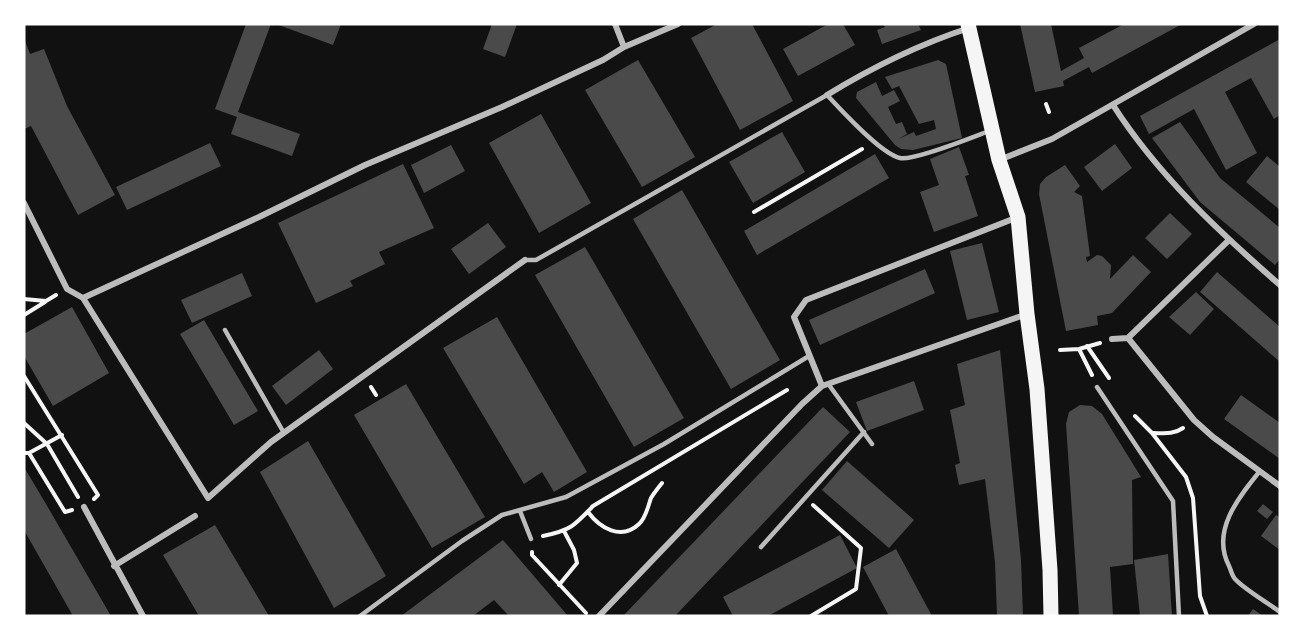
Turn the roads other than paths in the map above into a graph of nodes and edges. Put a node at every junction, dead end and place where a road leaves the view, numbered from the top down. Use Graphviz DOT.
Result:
graph roads {
  1 [pos="615,24"];
  2 [pos="678,24"];
  3 [pos="1254,24"];
  4 [pos="969,26"];
  5 [pos="624,47"];
  6 [pos="827,95"];
  7 [pos="1113,105"];
  8 [pos="991,130"];
  9 [pos="999,160"];
  10 [pos="24,203"];
  11 [pos="1018,217"];
  12 [pos="1229,240"];
  13 [pos="525,260"];
  14 [pos="1280,285"];
  15 [pos="83,298"];
  16 [pos="1027,314"];
  17 [pos="225,330"];
  18 [pos="1128,338"];
  19 [pos="1112,339"];
  20 [pos="809,356"];
  21 [pos="825,386"];
  22 [pos="1097,387"];
  23 [pos="864,432"];
  24 [pos="284,433"];
  25 [pos="872,444"];
  26 [pos="1260,471"];
  27 [pos="1280,486"];
  28 [pos="84,507"];
  29 [pos="520,511"];
  30 [pos="195,516"];
  31 [pos="531,539"];
  32 [pos="761,547"];
  33 [pos="114,566"];
  34 [pos="1280,612"];
  35 [pos="143,616"];
  36 [pos="360,616"];
  37 [pos="599,616"];
  38 [pos="1051,616"];
  39 [pos="1179,616"];
  1 -- 5 [label="street"];
  2 -- 5 [label="street"];
  3 -- 7 [label="street"];
  4 -- 6 [label="street"];
  4 -- 8 [label="main road"];
  5 -- 15 [label="street"];
  6 -- 8 [label="lane"];
  6 -- 13 [label="lane"];
  7 -- 9 [label="street"];
  7 -- 12 [label="street"];
  8 -- 9 [label="main road"];
  9 -- 11 [label="main road"];
  10 -- 15 [label="street"];
  11 -- 16 [label="main road"];
  11 -- 20 [label="street"];
  12 -- 14 [label="street"];
  12 -- 18 [label="street"];
  13 -- 24 [label="street"];
  15 -- 24 [label="street"];
  16 -- 21 [label="street"];
  16 -- 38 [label="main road"];
  17 -- 24 [label="lane"];
  18 -- 19 [label="street"];
  18 -- 26 [label="street"];
  20 -- 21 [label="street"];
  20 -- 29 [label="lane"];
  21 -- 23 [label="lane"];
  21 -- 37 [label="street"];
  22 -- 39 [label="lane"];
  23 -- 25 [label="lane"];
  23 -- 32 [label="lane"];
  26 -- 27 [label="street"];
  26 -- 34 [label="lane"];
  28 -- 33 [label="street"];
  29 -- 31 [label="lane"];
  29 -- 36 [label="lane"];
  30 -- 33 [label="street"];
  33 -- 35 [label="street"];
}
